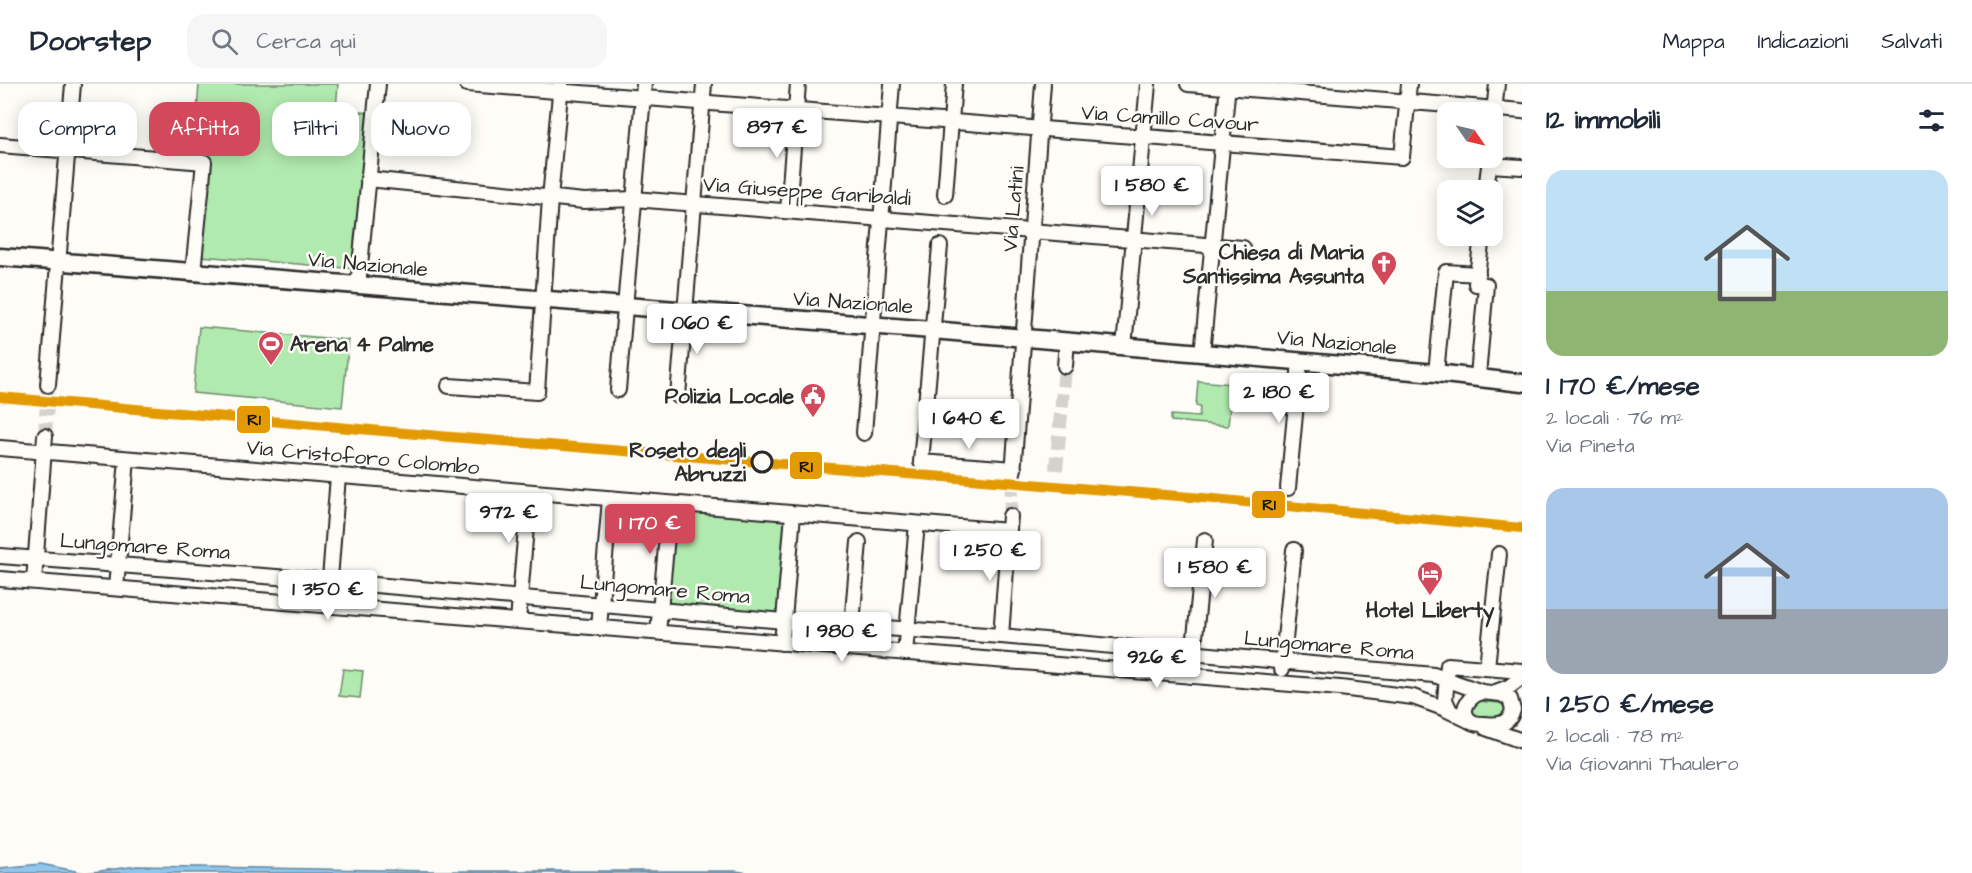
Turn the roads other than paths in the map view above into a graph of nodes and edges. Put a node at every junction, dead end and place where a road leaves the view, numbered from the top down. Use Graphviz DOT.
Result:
graph roads {
  1 [pos="73,84"];
  2 [pos="378,84"];
  3 [pos="467,84"];
  4 [pos="704,84"];
  5 [pos="798,84"];
  6 [pos="892,84"];
  7 [pos="954,84"];
  8 [pos="1043,84"];
  9 [pos="1148,84"];
  10 [pos="1188,84"];
  11 [pos="1409,84"];
  12 [pos="1497,84"];
  13 [pos="1228,86"];
  14 [pos="560,88"];
  15 [pos="643,91"];
  16 [pos="71,102"];
  17 [pos="702,102"];
  18 [pos="1407,102"];
  19 [pos="1496,102"];
  20 [pos="1437,104"];
  21 [pos="796,110"];
  22 [pos="1503,110"];
  23 [pos="1522,111"];
  24 [pos="890,117"];
  25 [pos="951,122"];
  26 [pos="1040,129"];
  27 [pos="1143,137"];
  28 [pos="1222,143"];
  29 [pos="0,145"];
  30 [pos="18,147"];
  31 [pos="67,156"];
  32 [pos="129,156"];
  33 [pos="1503,164"];
  34 [pos="1522,167"];
  35 [pos="368,179"];
  36 [pos="945,195"];
  37 [pos="550,198"];
  38 [pos="634,200"];
  39 [pos="694,204"];
  40 [pos="788,211"];
  41 [pos="882,218"];
  42 [pos="1032,230"];
  43 [pos="1134,239"];
  44 [pos="1213,245"];
  45 [pos="940,246"];
  46 [pos="1481,246"];
  47 [pos="1243,248"];
  48 [pos="0,257"];
  49 [pos="58,262"];
  50 [pos="193,272"];
  51 [pos="1477,279"];
  52 [pos="358,285"];
  53 [pos="544,300"];
  54 [pos="626,308"];
  55 [pos="685,312"];
  56 [pos="873,326"];
  57 [pos="932,330"];
  58 [pos="1023,338"];
  59 [pos="1067,341"];
  60 [pos="1124,347"];
  61 [pos="1202,354"];
  62 [pos="1300,362"];
  63 [pos="1065,366"];
  64 [pos="1436,373"];
  65 [pos="1478,376"];
  66 [pos="1522,382"];
  67 [pos="48,385"];
  68 [pos="449,386"];
  69 [pos="618,390"];
  70 [pos="678,396"];
  71 [pos="864,433"];
  72 [pos="45,436"];
  73 [pos="0,448"];
  74 [pos="43,452"];
  75 [pos="127,459"];
  76 [pos="339,476"];
  77 [pos="1288,488"];
  78 [pos="529,492"];
  79 [pos="610,499"];
  80 [pos="670,504"];
  81 [pos="793,514"];
  82 [pos="1010,516"];
  83 [pos="917,524"];
  84 [pos="1009,531"];
  85 [pos="1205,540"];
  86 [pos="859,542"];
  87 [pos="1294,550"];
  88 [pos="1499,554"];
  89 [pos="0,556"];
  90 [pos="35,559"];
  91 [pos="118,566"];
  92 [pos="0,579"];
  93 [pos="34,581"];
  94 [pos="330,581"];
  95 [pos="116,588"];
  96 [pos="521,598"];
  97 [pos="328,605"];
  98 [pos="601,605"];
  99 [pos="660,610"];
  100 [pos="518,621"];
  101 [pos="784,621"];
  102 [pos="852,625"];
  103 [pos="599,628"];
  104 [pos="907,629"];
  105 [pos="658,632"];
  106 [pos="1001,636"];
  107 [pos="782,643"];
  108 [pos="850,648"];
  109 [pos="905,653"];
  110 [pos="1193,654"];
  111 [pos="1282,662"];
  112 [pos="1487,667"];
  113 [pos="1522,671"];
  114 [pos="1191,676"];
  115 [pos="1440,677"];
  116 [pos="1522,677"];
  117 [pos="1280,683"];
  118 [pos="1483,693"];
  119 [pos="1445,695"];
  120 [pos="1413,697"];
  121 [pos="1450,711"];
  122 [pos="1517,711"];
  123 [pos="1474,723"];
  124 [pos="1522,741"];
  1 -- 16 [label="street"];
  2 -- 35 [label="street"];
  3 -- 14 [label="street, Via Camillo Cavour"];
  4 -- 17 [label="street"];
  5 -- 21 [label="street"];
  6 -- 24 [label="street"];
  7 -- 25 [label="street"];
  8 -- 26 [label="street, Via Latini"];
  9 -- 27 [label="street"];
  10 -- 13 [label="street"];
  11 -- 18 [label="street"];
  12 -- 19 [label="street"];
  13 -- 18 [label="street"];
  13 -- 28 [label="street"];
  14 -- 15 [label="street, Via Camillo Cavour"];
  14 -- 37 [label="street"];
  15 -- 17 [label="street, Via Camillo Cavour"];
  15 -- 38 [label="street"];
  17 -- 21 [label="street, Via Camillo Cavour"];
  17 -- 39 [label="street"];
  18 -- 20 [label="street"];
  18 -- 28 [label="street, Via Camillo Cavour"];
  21 -- 24 [label="street, Via Camillo Cavour"];
  21 -- 40 [label="street"];
  22 -- 23 [label="street"];
  24 -- 25 [label="street, Via Camillo Cavour"];
  24 -- 41 [label="street"];
  25 -- 26 [label="street, Via Camillo Cavour"];
  25 -- 36 [label="street"];
  26 -- 27 [label="street, Via Camillo Cavour"];
  26 -- 42 [label="street, Via Latini"];
  27 -- 28 [label="street, Via Camillo Cavour"];
  27 -- 43 [label="street"];
  28 -- 44 [label="street"];
  29 -- 30 [label="street"];
  31 -- 49 [label="street"];
  32 -- 50 [label="street"];
  33 -- 34 [label="street"];
  35 -- 37 [label="street, Via Giuseppe Garibaldi"];
  35 -- 52 [label="street"];
  37 -- 38 [label="street, Via Giuseppe Garibaldi"];
  37 -- 53 [label="street"];
  38 -- 39 [label="street, Via Giuseppe Garibaldi"];
  38 -- 54 [label="street"];
  39 -- 40 [label="street, Via Giuseppe Garibaldi"];
  39 -- 55 [label="street"];
  40 -- 41 [label="street, Via Giuseppe Garibaldi"];
  41 -- 42 [label="street, Via Giuseppe Garibaldi"];
  41 -- 56 [label="street"];
  42 -- 43 [label="street, Via Giuseppe Garibaldi"];
  42 -- 58 [label="street, Via Latini"];
  43 -- 44 [label="street, Via Giuseppe Garibaldi"];
  43 -- 60 [label="street"];
  44 -- 47 [label="street, Via Giuseppe Garibaldi"];
  44 -- 61 [label="street"];
  45 -- 57 [label="street"];
  46 -- 51 [label="street"];
  48 -- 49 [label="main road, Via Nazionale"];
  49 -- 50 [label="main road, Via Nazionale"];
  49 -- 67 [label="street"];
  50 -- 52 [label="main road, Via Nazionale"];
  51 -- 64 [label="street"];
  51 -- 65 [label="street"];
  52 -- 53 [label="main road, Via Nazionale"];
  53 -- 54 [label="main road, Via Nazionale"];
  53 -- 68 [label="street"];
  54 -- 55 [label="main road, Via Nazionale"];
  54 -- 69 [label="street"];
  55 -- 56 [label="main road, Via Nazionale"];
  55 -- 70 [label="street"];
  56 -- 57 [label="main road, Via Nazionale"];
  56 -- 71 [label="street"];
  57 -- 58 [label="main road, Via Nazionale"];
  57 -- 58 [label="street, Via Latini"];
  58 -- 59 [label="main road, Via Nazionale"];
  59 -- 60 [label="main road, Via Nazionale"];
  59 -- 63 [label="street"];
  60 -- 61 [label="main road, Via Nazionale"];
  61 -- 62 [label="main road, Via Nazionale"];
  62 -- 64 [label="main road, Via Nazionale"];
  62 -- 77 [label="street"];
  64 -- 65 [label="main road, Via Nazionale"];
  65 -- 66 [label="main road, Via Nazionale"];
  72 -- 74 [label="street"];
  73 -- 74 [label="street, Via Cristoforo Colombo"];
  74 -- 75 [label="street, Via Cristoforo Colombo"];
  74 -- 90 [label="street"];
  75 -- 76 [label="street, Via Cristoforo Colombo"];
  75 -- 91 [label="street"];
  76 -- 78 [label="street, Via Cristoforo Colombo"];
  76 -- 94 [label="street"];
  78 -- 79 [label="street, Via Cristoforo Colombo"];
  78 -- 96 [label="street"];
  79 -- 80 [label="street, Via Cristoforo Colombo"];
  79 -- 98 [label="street"];
  80 -- 81 [label="street, Via Cristoforo Colombo"];
  80 -- 99 [label="street"];
  81 -- 83 [label="street, Via Cristoforo Colombo"];
  81 -- 101 [label="street"];
  82 -- 84 [label="street"];
  83 -- 84 [label="street, Via Cristoforo Colombo"];
  83 -- 104 [label="street"];
  84 -- 106 [label="street"];
  85 -- 110 [label="street"];
  86 -- 102 [label="street"];
  87 -- 111 [label="street"];
  88 -- 112 [label="street"];
  89 -- 90 [label="street, Lungomare Roma"];
  90 -- 91 [label="street, Lungomare Roma"];
  90 -- 93 [label="street"];
  91 -- 94 [label="street, Lungomare Roma"];
  91 -- 95 [label="street"];
  92 -- 93 [label="street"];
  93 -- 95 [label="street"];
  94 -- 96 [label="street, Lungomare Roma"];
  94 -- 97 [label="street"];
  95 -- 97 [label="street"];
  96 -- 98 [label="street, Lungomare Roma"];
  96 -- 100 [label="street"];
  97 -- 100 [label="street"];
  98 -- 99 [label="street, Lungomare Roma"];
  98 -- 103 [label="street"];
  99 -- 101 [label="street, Lungomare Roma"];
  99 -- 105 [label="street"];
  100 -- 103 [label="street"];
  101 -- 102 [label="street, Lungomare Roma"];
  101 -- 107 [label="street"];
  102 -- 104 [label="street, Lungomare Roma"];
  102 -- 108 [label="street"];
  103 -- 105 [label="street"];
  104 -- 106 [label="street, Lungomare Roma"];
  104 -- 109 [label="street"];
  105 -- 107 [label="street"];
  106 -- 110 [label="street, Lungomare Roma"];
  107 -- 108 [label="street"];
  108 -- 109 [label="street"];
  109 -- 114 [label="street"];
  110 -- 111 [label="street, Lungomare Roma"];
  110 -- 114 [label="street"];
  111 -- 115 [label="street, Lungomare Roma"];
  111 -- 117 [label="street"];
  112 -- 113 [label="street"];
  112 -- 115 [label="street"];
  114 -- 117 [label="street"];
  115 -- 118 [label="street, Lungomare Roma"];
  115 -- 119 [label="street"];
  116 -- 118 [label="street"];
  117 -- 120 [label="street"];
  118 -- 119 [label="street"];
  118 -- 122 [label="street"];
  118 -- 123 [label="street"];
  119 -- 120 [label="street"];
  119 -- 121 [label="street"];
  120 -- 121 [label="street"];
  121 -- 123 [label="street"];
  122 -- 123 [label="street"];
  123 -- 124 [label="street"];
}
